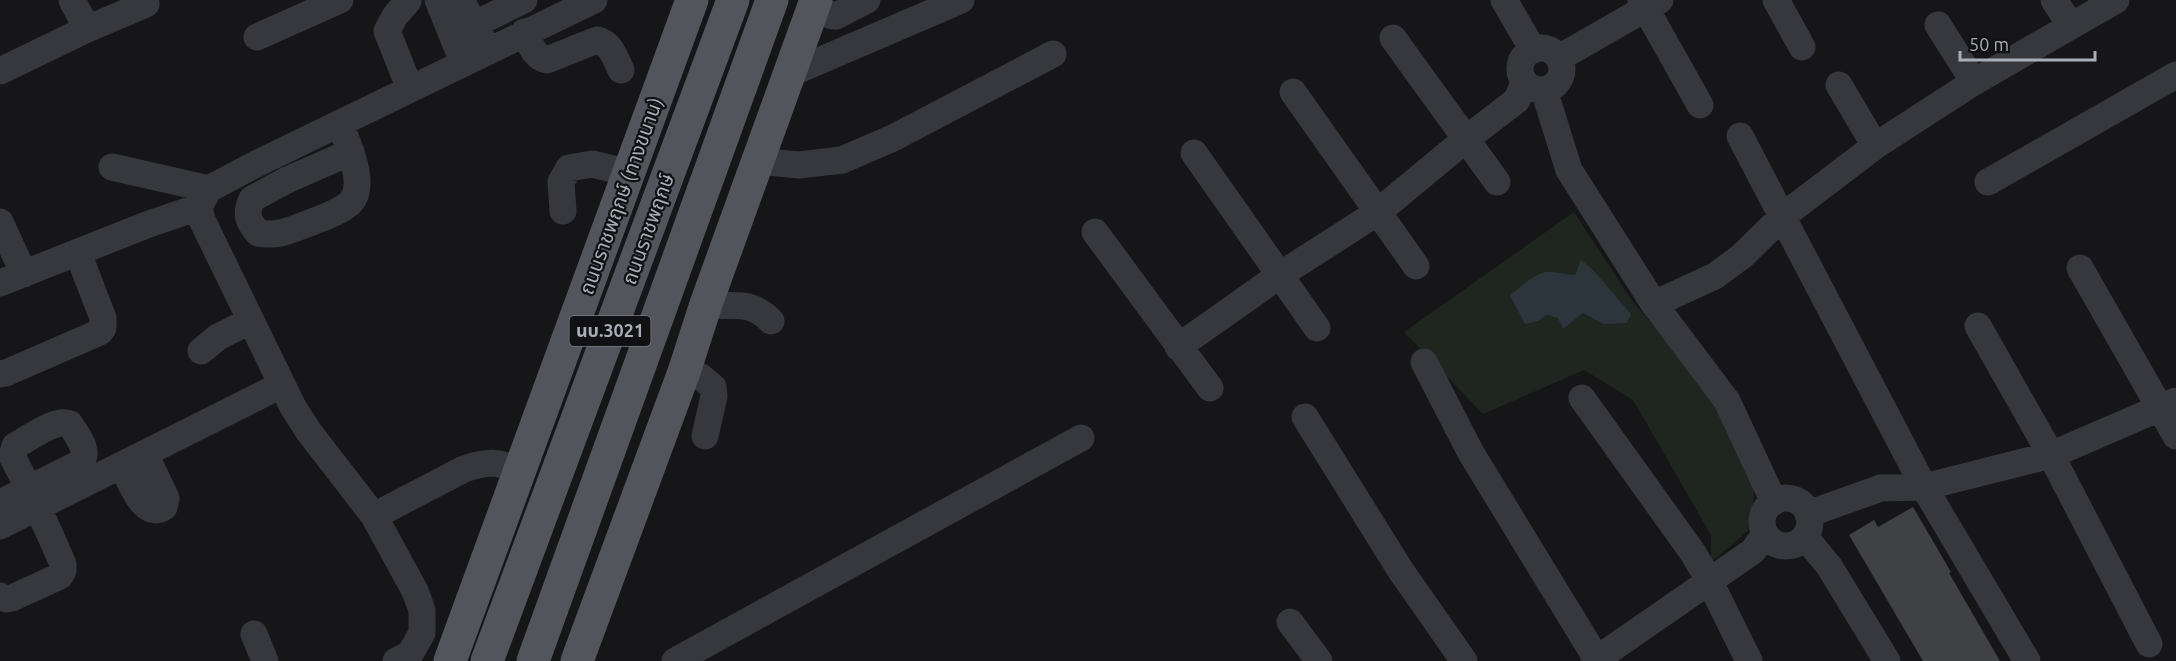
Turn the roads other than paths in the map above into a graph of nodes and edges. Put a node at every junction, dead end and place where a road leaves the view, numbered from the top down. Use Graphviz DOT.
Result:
graph roads {
  1 [pos="72,0"];
  2 [pos="340,0"];
  3 [pos="438,0"];
  4 [pos="461,0"];
  5 [pos="524,0"];
  6 [pos="594,0"];
  7 [pos="692,0"];
  8 [pos="734,0"];
  9 [pos="772,0"];
  10 [pos="867,0"];
  11 [pos="961,0"];
  12 [pos="1504,0"];
  13 [pos="1776,0"];
  14 [pos="2054,0"];
  15 [pos="2116,0"];
  16 [pos="408,1"];
  17 [pos="816,1"];
  18 [pos="146,3"];
  19 [pos="1649,3"];
  20 [pos="476,24"];
  21 [pos="1938,25"];
  22 [pos="2071,26"];
  23 [pos="87,29"];
  24 [pos="524,33"];
  25 [pos="257,37"];
  26 [pos="1392,38"];
  27 [pos="1802,47"];
  28 [pos="488,50"];
  29 [pos="1533,50"];
  30 [pos="1053,54"];
  31 [pos="1559,58"];
  32 [pos="463,63"];
  33 [pos="621,70"];
  34 [pos="0,71"];
  35 [pos="791,73"];
  36 [pos="2176,75"];
  37 [pos="1974,82"];
  38 [pos="1839,85"];
  39 [pos="1534,86"];
  40 [pos="410,89"];
  41 [pos="1293,92"];
  42 [pos="1700,105"];
  43 [pos="340,123"];
  44 [pos="1740,136"];
  45 [pos="1466,139"];
  46 [pos="1875,146"];
  47 [pos="351,152"];
  48 [pos="1194,153"];
  49 [pos="757,161"];
  50 [pos="112,167"];
  51 [pos="630,173"];
  52 [pos="1497,182"];
  53 [pos="1988,182"];
  54 [pos="204,198"];
  55 [pos="563,211"];
  56 [pos="1378,212"];
  57 [pos="1783,216"];
  58 [pos="0,222"];
  59 [pos="1095,232"];
  60 [pos="78,253"];
  61 [pos="1416,266"];
  62 [pos="2080,268"];
  63 [pos="1280,275"];
  64 [pos="12,279"];
  65 [pos="706,303"];
  66 [pos="1654,304"];
  67 [pos="250,321"];
  68 [pos="771,321"];
  69 [pos="1978,326"];
  70 [pos="1317,328"];
  71 [pos="694,338"];
  72 [pos="1178,347"];
  73 [pos="201,351"];
  74 [pos="1424,362"];
  75 [pos="684,372"];
  76 [pos="0,374"];
  77 [pos="281,385"];
  78 [pos="1210,388"];
  79 [pos="1582,398"];
  80 [pos="2169,405"];
  81 [pos="1305,417"];
  82 [pos="705,436"];
  83 [pos="2176,436"];
  84 [pos="1081,438"];
  85 [pos="2051,455"];
  86 [pos="521,471"];
  87 [pos="602,471"];
  88 [pos="1924,487"];
  89 [pos="34,498"];
  90 [pos="1774,502"];
  91 [pos="0,503"];
  92 [pos="374,516"];
  93 [pos="1806,525"];
  94 [pos="0,526"];
  95 [pos="1765,534"];
  96 [pos="1710,582"];
  97 [pos="0,596"];
  98 [pos="1290,622"];
  99 [pos="254,634"];
  100 [pos="2149,644"];
  101 [pos="1597,660"];
  102 [pos="265,661"];
  103 [pos="396,661"];
  104 [pos="450,661"];
  105 [pos="487,661"];
  106 [pos="533,661"];
  107 [pos="577,661"];
  108 [pos="675,661"];
  109 [pos="1319,661"];
  110 [pos="1464,661"];
  111 [pos="1749,661"];
  112 [pos="1887,661"];
  113 [pos="2027,661"];
  1 -- 23 [label="street"];
  2 -- 25 [label="street"];
  3 -- 32 [label="street"];
  4 -- 20 [label="street"];
  5 -- 20 [label="street"];
  6 -- 24 [label="street"];
  7 -- 51 [label="main road, ถนนราชพฤกษ์ (ทางขนาน) / นบ.3021"];
  8 -- 105 [label="main road, ถนนราชพฤกษ์ / นบ.3021"];
  9 -- 87 [label="main road, ถนนราชพฤกษ์ / นบ.3021"];
  10 -- 17 [label="street"];
  11 -- 35 [label="street"];
  12 -- 29 [label="street"];
  13 -- 27 [label="street"];
  14 -- 22 [label="street"];
  15 -- 22 [label="street"];
  16 -- 40 [label="street"];
  17 -- 35 [label="main road"];
  18 -- 23 [label="street"];
  19 -- 31 [label="street"];
  19 -- 42 [label="street"];
  20 -- 28 [label="street"];
  21 -- 37 [label="street"];
  22 -- 37 [label="street"];
  23 -- 34 [label="street"];
  24 -- 28 [label="street"];
  24 -- 33 [label="street"];
  26 -- 45 [label="street"];
  28 -- 32 [label="street"];
  29 -- 31 [label="street"];
  29 -- 39 [label="street"];
  30 -- 49 [label="street"];
  31 -- 39 [label="street"];
  32 -- 40 [label="street"];
  35 -- 49 [label="main road"];
  36 -- 53 [label="street"];
  37 -- 46 [label="street"];
  38 -- 46 [label="street"];
  39 -- 45 [label="street"];
  39 -- 66 [label="street"];
  40 -- 43 [label="street"];
  41 -- 56 [label="street"];
  43 -- 47 [label="street"];
  43 -- 54 [label="street"];
  44 -- 57 [label="street"];
  45 -- 52 [label="street"];
  45 -- 56 [label="street"];
  46 -- 57 [label="street"];
  48 -- 63 [label="street"];
  49 -- 65 [label="main road"];
  50 -- 54 [label="street"];
  51 -- 55 [label="street"];
  51 -- 86 [label="main road, ถนนราชพฤกษ์ (ทางขนาน) / นบ.3021"];
  54 -- 60 [label="street"];
  54 -- 67 [label="street"];
  56 -- 61 [label="street"];
  56 -- 63 [label="street"];
  57 -- 66 [label="street"];
  57 -- 88 [label="street"];
  58 -- 64 [label="street"];
  59 -- 72 [label="street"];
  60 -- 64 [label="street"];
  60 -- 76 [label="street"];
  62 -- 80 [label="street"];
  63 -- 70 [label="street"];
  63 -- 72 [label="street"];
  65 -- 68 [label="street"];
  65 -- 71 [label="main road"];
  66 -- 90 [label="street"];
  67 -- 73 [label="street"];
  67 -- 77 [label="street"];
  69 -- 85 [label="street"];
  71 -- 75 [label="main road"];
  71 -- 87 [label="main road"];
  72 -- 78 [label="street"];
  74 -- 101 [label="street"];
  75 -- 82 [label="street"];
  75 -- 107 [label="main road"];
  77 -- 89 [label="street"];
  77 -- 92 [label="street"];
  79 -- 96 [label="street"];
  80 -- 83 [label="street"];
  80 -- 85 [label="street"];
  81 -- 110 [label="street"];
  84 -- 108 [label="street"];
  85 -- 88 [label="street"];
  85 -- 100 [label="street"];
  86 -- 92 [label="street"];
  86 -- 104 [label="main road, ถนนราชพฤกษ์ (ทางขนาน) / นบ.3021"];
  87 -- 106 [label="main road, ถนนราชพฤกษ์ / นบ.3021"];
  88 -- 93 [label="street"];
  88 -- 113 [label="street"];
  89 -- 91 [label="street"];
  89 -- 94 [label="street"];
  89 -- 97 [label="street"];
  90 -- 93 [label="street"];
  90 -- 95 [label="street"];
  92 -- 103 [label="street"];
  93 -- 95 [label="street"];
  93 -- 112 [label="street"];
  95 -- 96 [label="street"];
  96 -- 101 [label="street"];
  96 -- 111 [label="street"];
  98 -- 109 [label="street"];
  99 -- 102 [label="street"];
}
